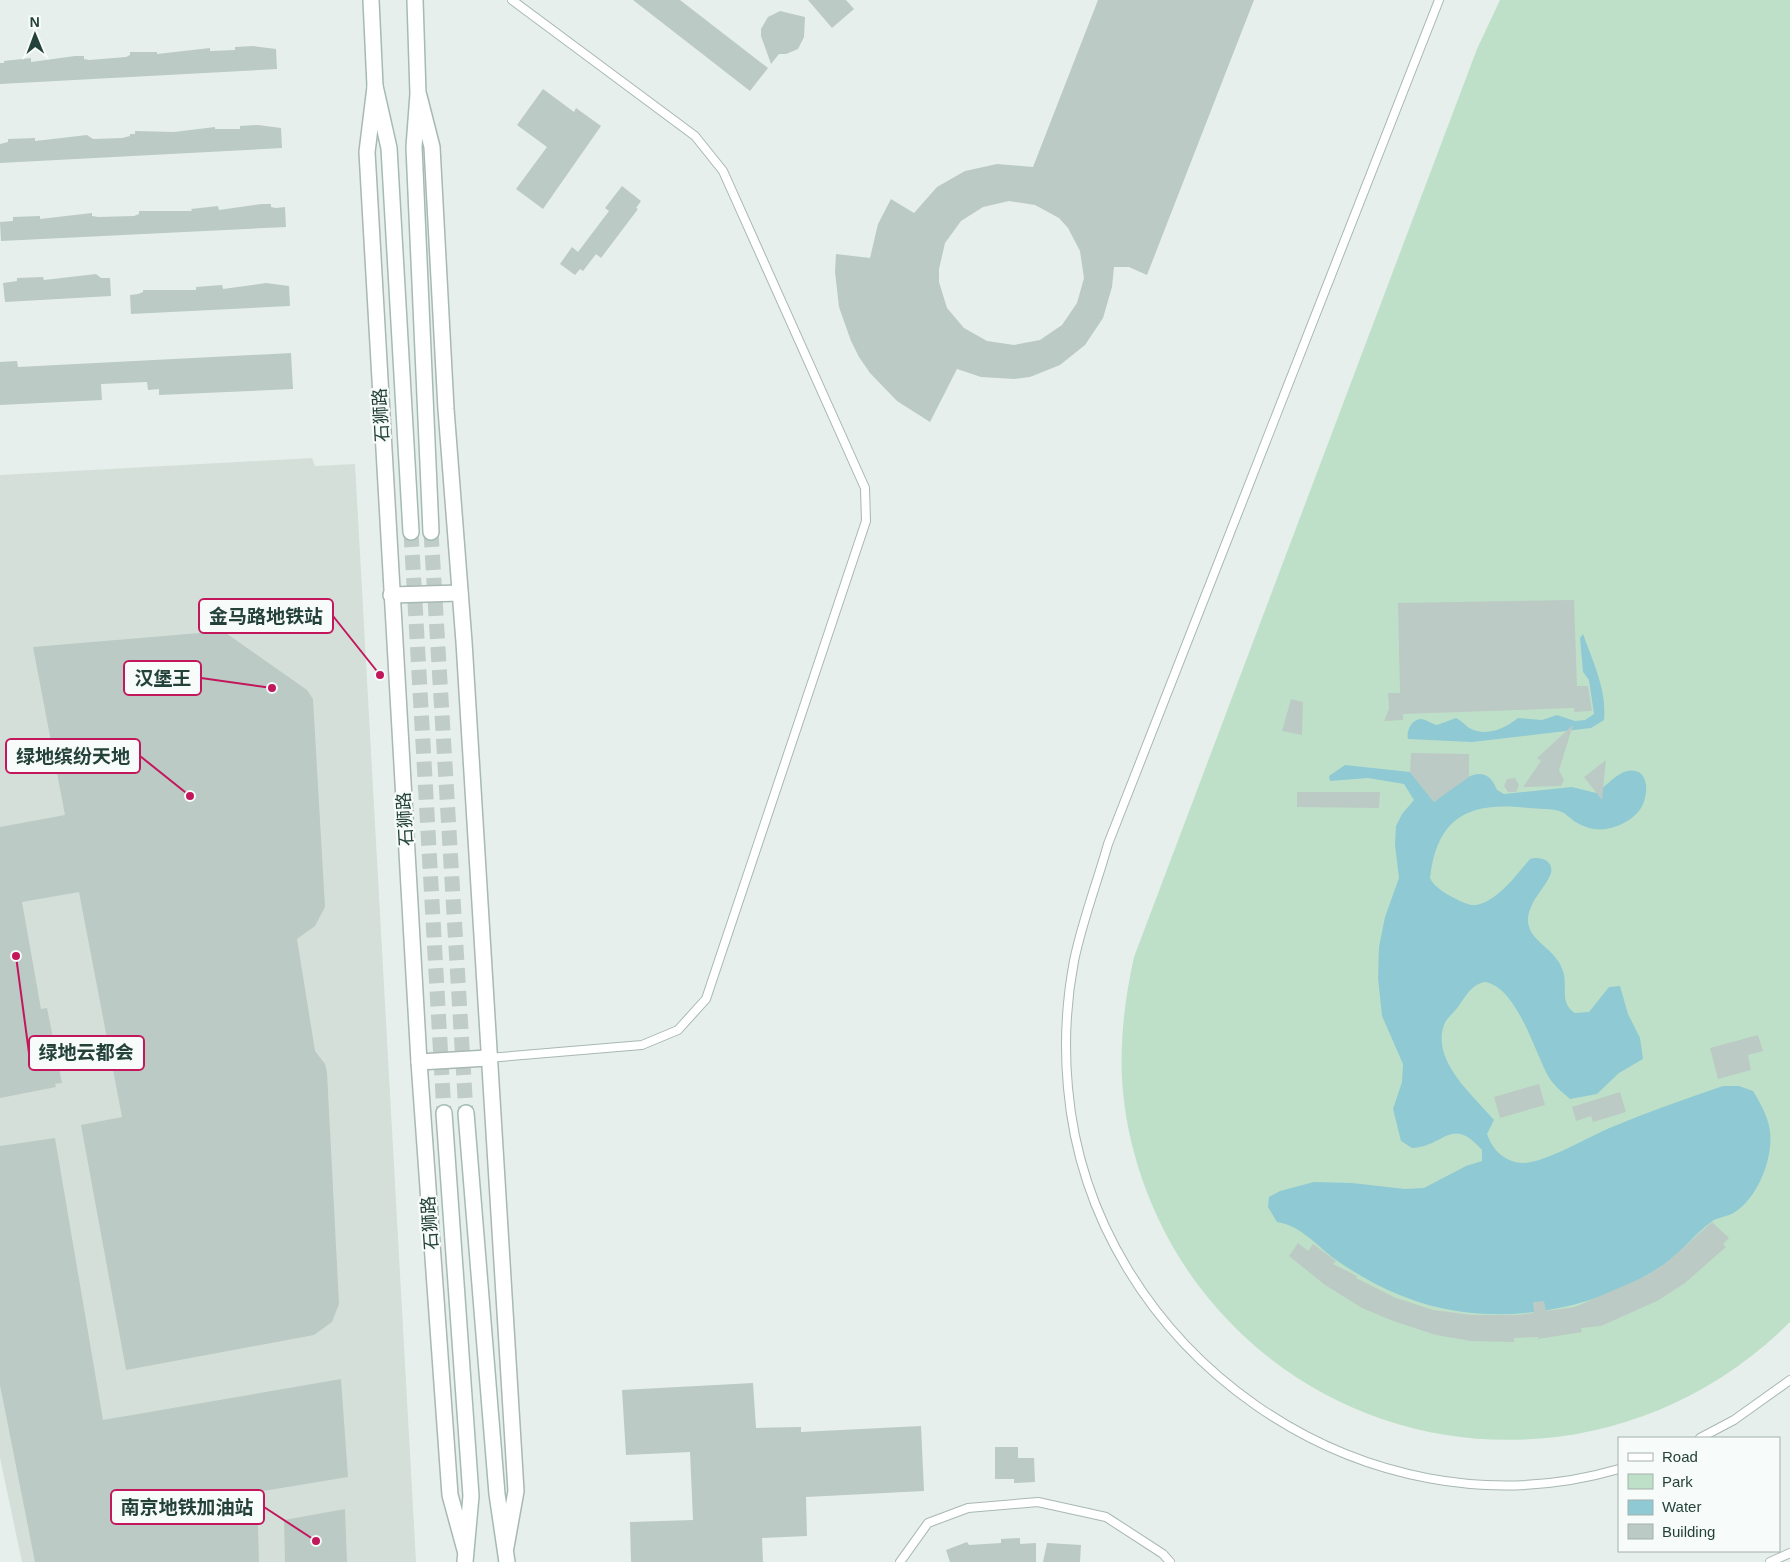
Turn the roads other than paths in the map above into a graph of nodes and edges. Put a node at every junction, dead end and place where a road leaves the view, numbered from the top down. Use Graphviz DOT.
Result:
graph roads {
  1 [pos="371,0"];
  2 [pos="415,0"];
  3 [pos="512,0"];
  4 [pos="1439,0"];
  5 [pos="375,86"];
  6 [pos="418,94"];
  7 [pos="411,532"];
  8 [pos="431,532"];
  9 [pos="460,593"];
  10 [pos="391,595"];
  11 [pos="488,1058"];
  12 [pos="419,1062"];
  13 [pos="444,1113"];
  14 [pos="466,1113"];
  15 [pos="1790,1380"];
  16 [pos="1702,1437"];
  17 [pos="1618,1469"];
  18 [pos="1790,1553"];
  19 [pos="507,1554"];
  20 [pos="465,1556"];
  21 [pos="900,1562"];
  22 [pos="1170,1562"];
  23 [pos="1770,1562"];
  1 -- 5 [label="street, 石狮路"];
  2 -- 6 [label="street"];
  3 -- 11 [label="lane"];
  4 -- 17 [label="lane"];
  5 -- 7 [label="street, 石狮路"];
  5 -- 10 [label="street, 石狮路"];
  6 -- 8 [label="street"];
  6 -- 9 [label="street"];
  9 -- 10 [label="street"];
  9 -- 11 [label="street"];
  10 -- 12 [label="street, 石狮路"];
  11 -- 12 [label="street"];
  11 -- 19 [label="street"];
  12 -- 20 [label="street, 石狮路"];
  13 -- 20 [label="street, 石狮路"];
  14 -- 19 [label="street"];
  15 -- 16 [label="lane"];
  18 -- 23 [label="lane"];
  21 -- 22 [label="lane"];
}
